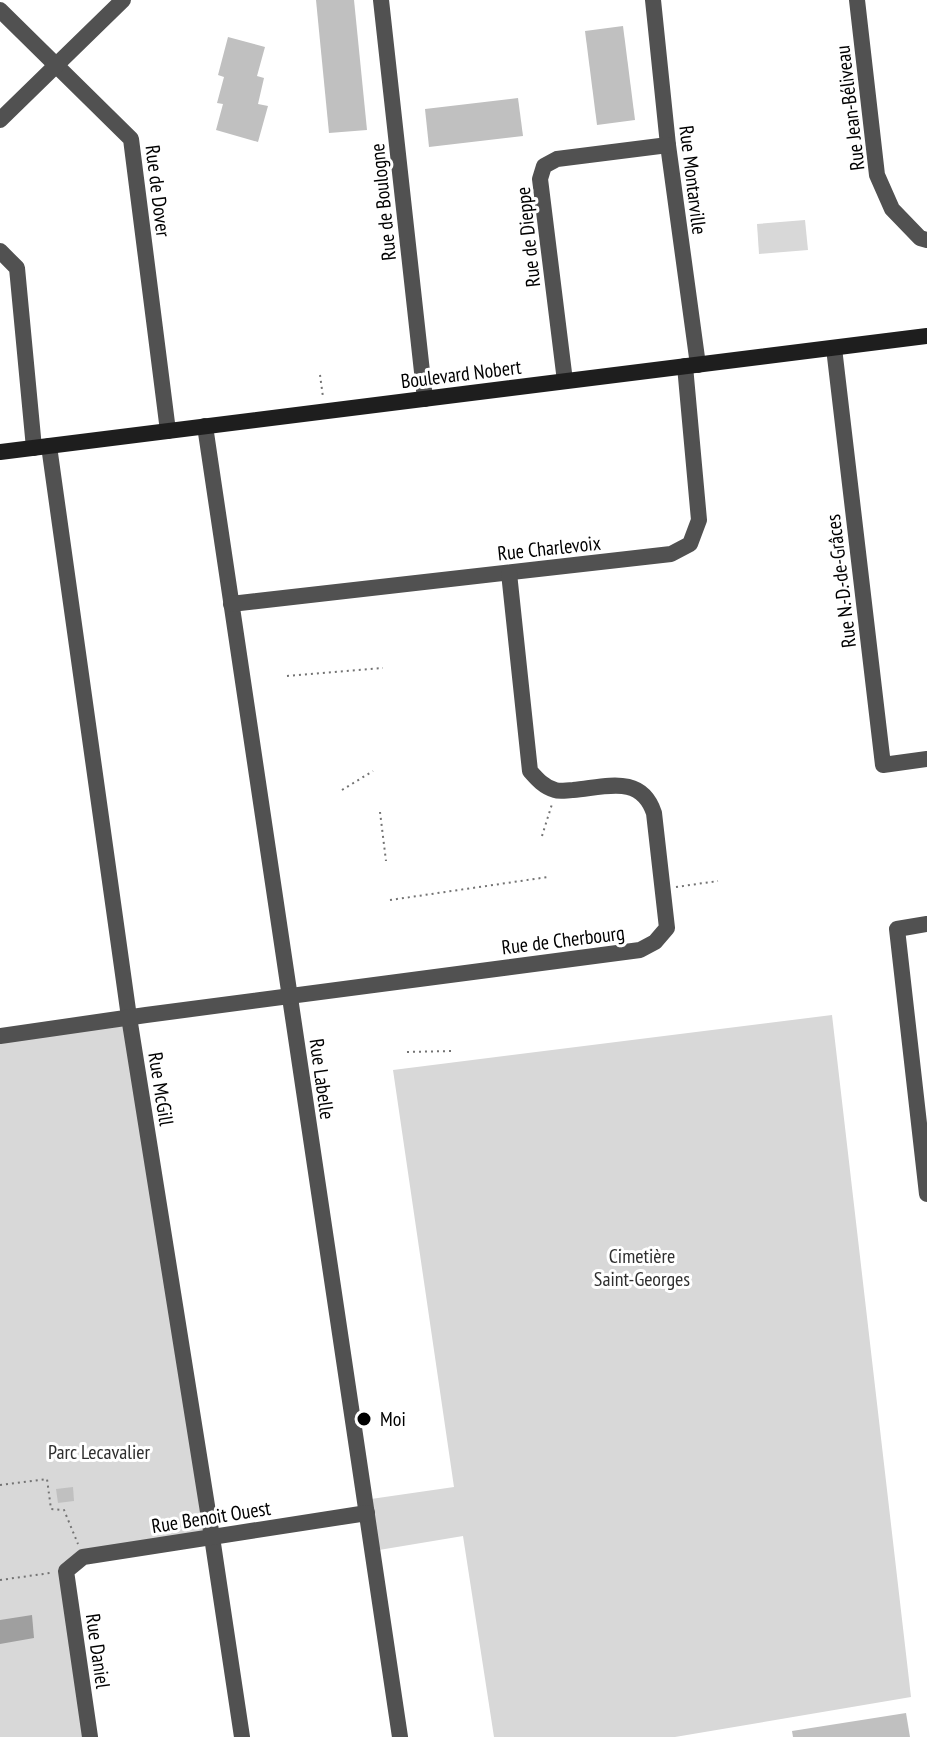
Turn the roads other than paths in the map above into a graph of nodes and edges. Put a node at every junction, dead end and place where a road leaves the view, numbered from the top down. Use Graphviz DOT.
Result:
graph roads {
  1 [pos="123,0"];
  2 [pos="381,0"];
  3 [pos="653,0"];
  4 [pos="857,0"];
  5 [pos="0,10"];
  6 [pos="57,65"];
  7 [pos="0,120"];
  8 [pos="668,145"];
  9 [pos="927,240"];
  10 [pos="0,251"];
  11 [pos="927,336"];
  12 [pos="834,348"];
  13 [pos="691,365"];
  14 [pos="565,381"];
  15 [pos="425,399"];
  16 [pos="205,426"];
  17 [pos="168,431"];
  18 [pos="41,447"];
  19 [pos="0,452"];
  20 [pos="509,573"];
  21 [pos="231,604"];
  22 [pos="927,759"];
  23 [pos="927,924"];
  24 [pos="290,996"];
  25 [pos="129,1017"];
  26 [pos="0,1036"];
  27 [pos="927,1194"];
  28 [pos="367,1513"];
  29 [pos="212,1537"];
  30 [pos="66,1571"];
  31 [pos="90,1737"];
  32 [pos="242,1737"];
  33 [pos="400,1737"];
  1 -- 6 [label="street"];
  2 -- 15 [label="street, Rue de Boulogne"];
  3 -- 8 [label="street, Rue Montarville"];
  4 -- 9 [label="street, Rue Jean-Béliveau"];
  5 -- 6 [label="street, Rue de Dover"];
  6 -- 7 [label="street"];
  6 -- 17 [label="street, Rue de Dover"];
  8 -- 13 [label="street, Rue Montarville"];
  8 -- 14 [label="street, Rue de Dieppe"];
  10 -- 18 [label="street, Rue McGill"];
  11 -- 12 [label="street, Boulevard Nobert"];
  12 -- 13 [label="street, Boulevard Nobert"];
  12 -- 22 [label="street, Rue N.-D.-de-Grâces"];
  13 -- 14 [label="street, Boulevard Nobert"];
  13 -- 20 [label="street, Rue Charlevoix"];
  14 -- 15 [label="street, Boulevard Nobert"];
  15 -- 16 [label="street, Boulevard Nobert"];
  16 -- 17 [label="street, Boulevard Nobert"];
  16 -- 21 [label="street, Rue Labelle"];
  17 -- 18 [label="street, Boulevard Nobert"];
  18 -- 19 [label="street, Boulevard Nobert"];
  18 -- 25 [label="street, Rue McGill"];
  20 -- 21 [label="street, Rue Charlevoix"];
  20 -- 24 [label="street, Rue de Cherbourg"];
  21 -- 24 [label="street, Rue Labelle"];
  23 -- 27 [label="street"];
  24 -- 25 [label="street, Rue de Cherbourg"];
  24 -- 28 [label="street, Rue Labelle"];
  25 -- 26 [label="street, Rue de Cherbourg"];
  25 -- 29 [label="street, Rue McGill"];
  28 -- 29 [label="street, Rue Benoit Ouest"];
  28 -- 33 [label="street, Rue Labelle"];
  29 -- 30 [label="street, Rue Benoit Ouest"];
  29 -- 32 [label="street, Rue McGill"];
  30 -- 31 [label="street, Rue Daniel"];
}
